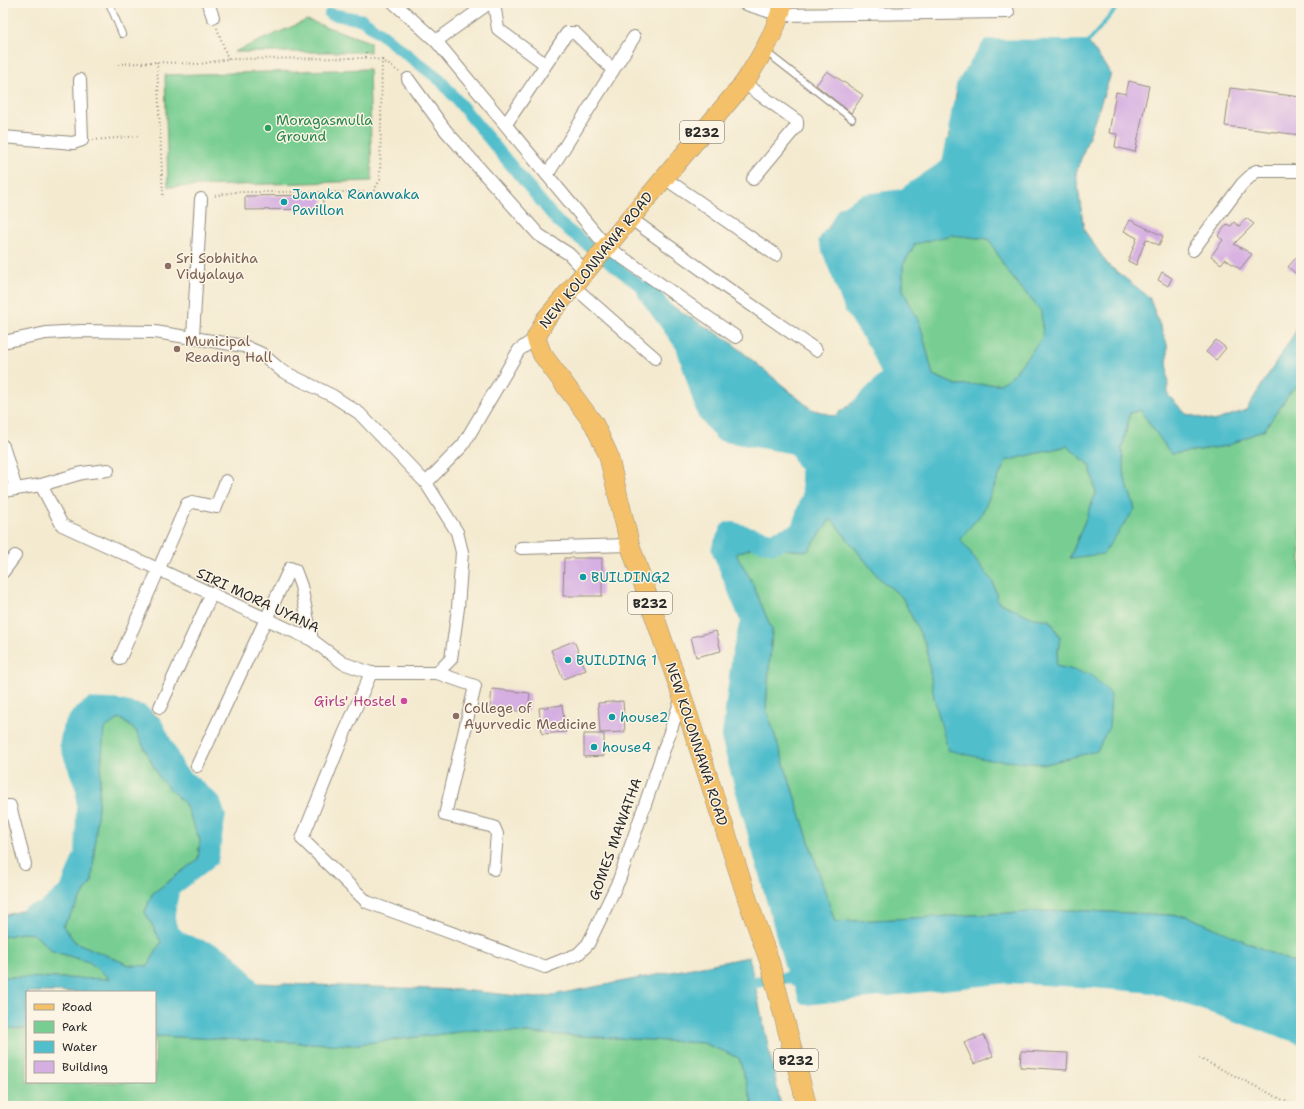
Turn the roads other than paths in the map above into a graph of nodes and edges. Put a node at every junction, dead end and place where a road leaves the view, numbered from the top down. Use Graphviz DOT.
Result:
graph roads {
  1 [pos="109,3"];
  2 [pos="208,3"];
  3 [pos="394,3"];
  4 [pos="489,3"];
  5 [pos="494,3"];
  6 [pos="743,3"];
  7 [pos="782,9"];
  8 [pos="1008,12"];
  9 [pos="214,17"];
  10 [pos="122,34"];
  11 [pos="634,37"];
  12 [pos="436,41"];
  13 [pos="765,51"];
  14 [pos="545,64"];
  15 [pos="614,70"];
  16 [pos="408,79"];
  17 [pos="80,80"];
  18 [pos="744,84"];
  19 [pos="852,119"];
  20 [pos="506,124"];
  21 [pos="3,138"];
  22 [pos="1301,170"];
  23 [pos="547,174"];
  24 [pos="663,178"];
  25 [pos="753,179"];
  26 [pos="201,199"];
  27 [pos="630,218"];
  28 [pos="605,248"];
  29 [pos="1193,250"];
  30 [pos="776,255"];
  31 [pos="587,270"];
  32 [pos="573,286"];
  33 [pos="193,337"];
  34 [pos="736,337"];
  35 [pos="536,338"];
  36 [pos="3,342"];
  37 [pos="816,350"];
  38 [pos="656,358"];
  39 [pos="3,446"];
  40 [pos="108,470"];
  41 [pos="226,481"];
  42 [pos="426,483"];
  43 [pos="41,484"];
  44 [pos="16,489"];
  45 [pos="3,491"];
  46 [pos="630,546"];
  47 [pos="521,548"];
  48 [pos="14,556"];
  49 [pos="159,571"];
  50 [pos="3,572"];
  51 [pos="212,593"];
  52 [pos="266,619"];
  53 [pos="312,640"];
  54 [pos="120,658"];
  55 [pos="370,673"];
  56 [pos="437,673"];
  57 [pos="682,696"];
  58 [pos="160,707"];
  59 [pos="197,766"];
  60 [pos="3,806"];
  61 [pos="25,864"];
  62 [pos="494,869"];
  63 [pos="807,1106"];
  1 -- 10 [label="lane"];
  2 -- 9 [label="street"];
  3 -- 12 [label="street"];
  4 -- 12 [label="street"];
  5 -- 14 [label="street"];
  6 -- 7 [label="street"];
  7 -- 8 [label="street"];
  7 -- 13 [label="main road, NEW KOLONNAWA ROAD / B232"];
  11 -- 15 [label="street"];
  12 -- 20 [label="street"];
  13 -- 18 [label="main road, NEW KOLONNAWA ROAD / B232"];
  13 -- 19 [label="lane"];
  14 -- 15 [label="street"];
  14 -- 20 [label="street"];
  15 -- 23 [label="street"];
  16 -- 31 [label="street"];
  17 -- 21 [label="street"];
  18 -- 24 [label="main road, NEW KOLONNAWA ROAD / B232"];
  18 -- 25 [label="street"];
  20 -- 23 [label="street"];
  22 -- 29 [label="street"];
  23 -- 28 [label="street"];
  24 -- 27 [label="main road, NEW KOLONNAWA ROAD / B232"];
  24 -- 30 [label="street"];
  26 -- 33 [label="street"];
  27 -- 28 [label="main road, NEW KOLONNAWA ROAD / B232"];
  27 -- 37 [label="street"];
  28 -- 31 [label="main road, NEW KOLONNAWA ROAD / B232"];
  28 -- 34 [label="street"];
  31 -- 32 [label="main road, NEW KOLONNAWA ROAD / B232"];
  32 -- 35 [label="main road, NEW KOLONNAWA ROAD / B232"];
  32 -- 38 [label="street"];
  33 -- 36 [label="street"];
  33 -- 42 [label="street"];
  35 -- 42 [label="street"];
  35 -- 46 [label="main road, NEW KOLONNAWA ROAD / B232"];
  39 -- 44 [label="street"];
  40 -- 43 [label="street"];
  41 -- 49 [label="street"];
  42 -- 56 [label="street"];
  43 -- 44 [label="street"];
  43 -- 49 [label="street, SIRI MORA UYANA"];
  44 -- 45 [label="street"];
  46 -- 47 [label="street"];
  46 -- 57 [label="main road, NEW KOLONNAWA ROAD / B232"];
  48 -- 50 [label="street"];
  49 -- 51 [label="street, SIRI MORA UYANA"];
  49 -- 54 [label="street"];
  51 -- 52 [label="street, SIRI MORA UYANA"];
  51 -- 58 [label="street"];
  52 -- 53 [label="street, SIRI MORA UYANA"];
  52 -- 53 [label="street"];
  52 -- 59 [label="street"];
  53 -- 55 [label="street, SIRI MORA UYANA"];
  55 -- 56 [label="street, SIRI MORA UYANA"];
  55 -- 57 [label="street, GOMES MAWATHA"];
  56 -- 62 [label="street, SIRI MORA UYANA"];
  57 -- 63 [label="main road, NEW KOLONNAWA ROAD / B232"];
  60 -- 61 [label="street"];
}
